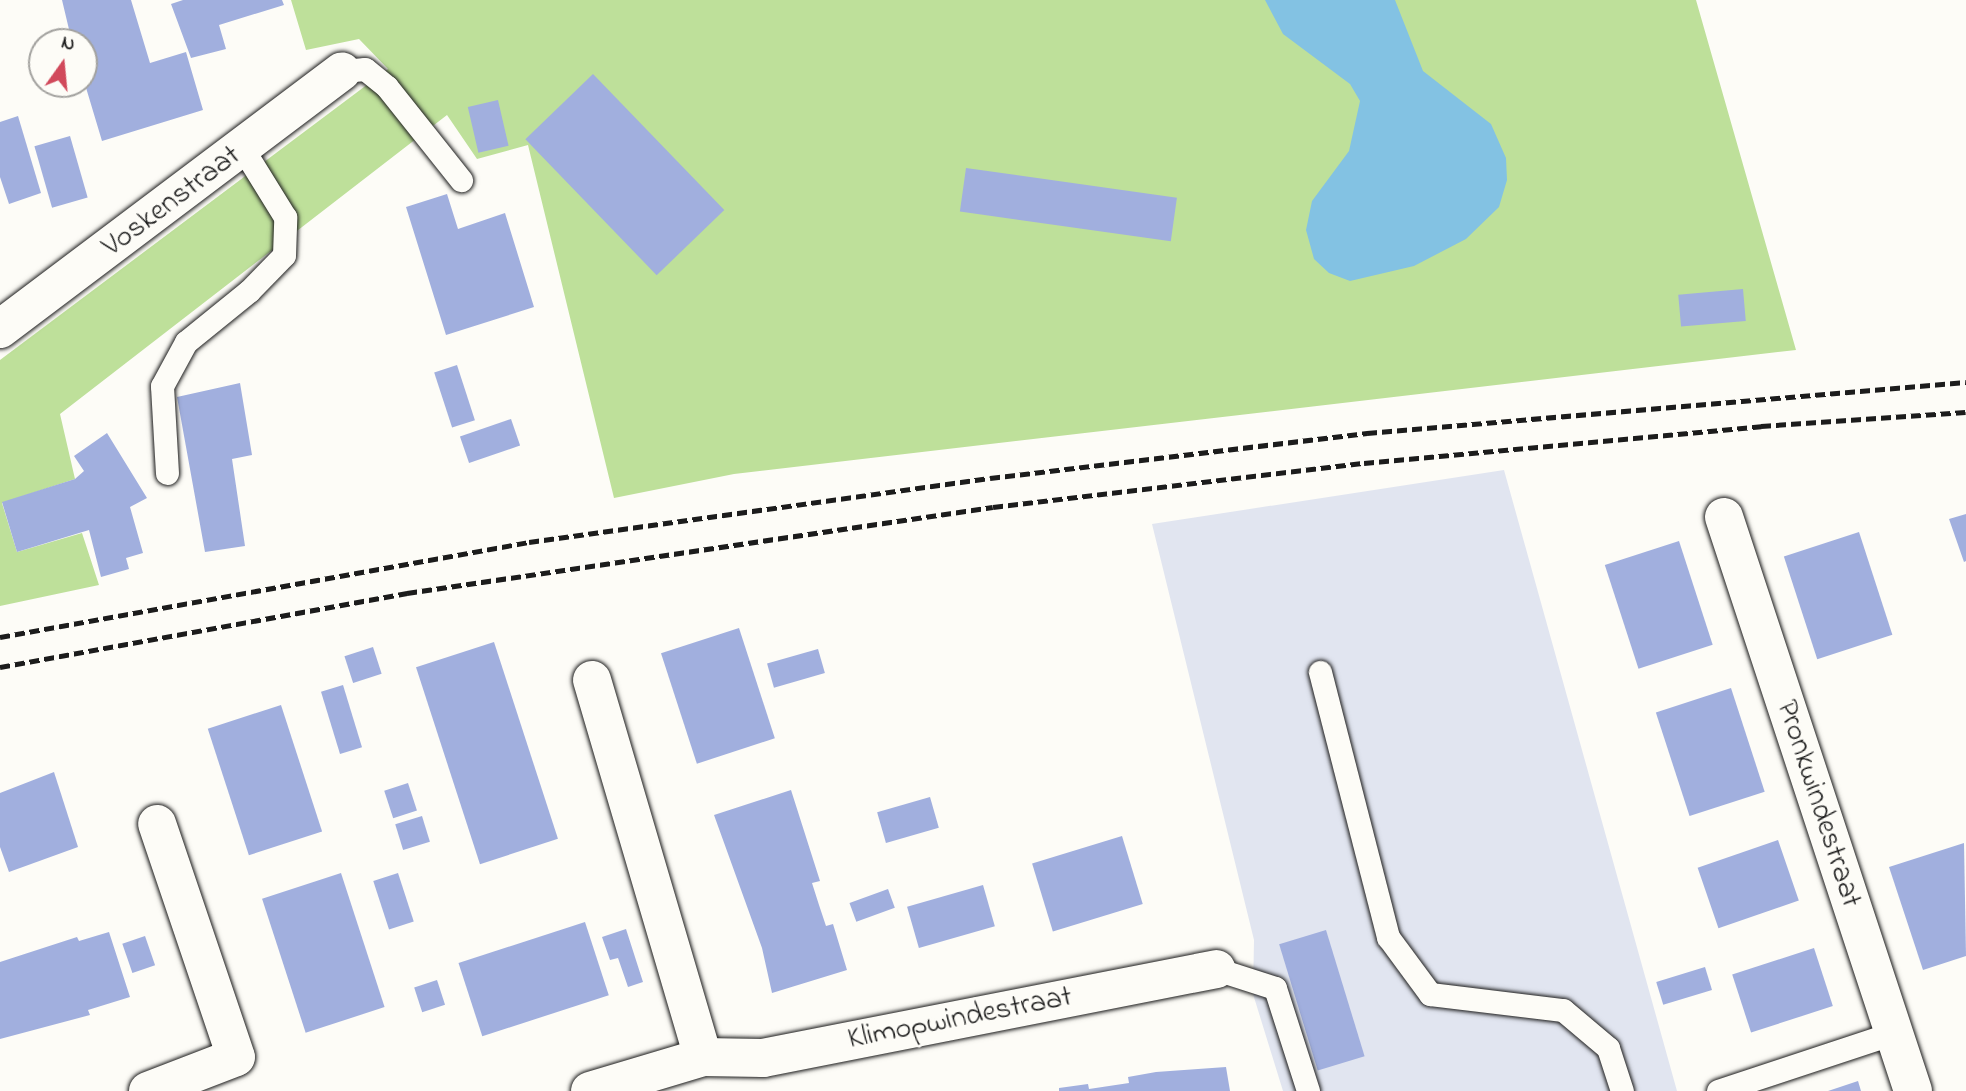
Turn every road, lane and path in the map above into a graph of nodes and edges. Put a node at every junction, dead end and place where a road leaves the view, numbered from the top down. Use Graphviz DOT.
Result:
graph roads {
  1 [pos="342,71"];
  2 [pos="243,149"];
  3 [pos="461,180"];
  4 [pos="0,329"];
  5 [pos="167,473"];
  6 [pos="1724,517"];
  7 [pos="1320,672"];
  8 [pos="593,680"];
  9 [pos="157,824"];
  10 [pos="1216,970"];
  11 [pos="1894,1032"];
  12 [pos="703,1058"];
  13 [pos="148,1091"];
  14 [pos="590,1091"];
  15 [pos="1308,1091"];
  16 [pos="1622,1091"];
  17 [pos="1718,1091"];
  18 [pos="1913,1091"];
  1 -- 2 [label="street, Voskenstraat"];
  1 -- 3 [label="lane"];
  2 -- 4 [label="street, Voskenstraat"];
  2 -- 5 [label="lane"];
  6 -- 11 [label="street, Pronkwindestraat"];
  7 -- 16 [label="lane"];
  8 -- 12 [label="street"];
  9 -- 13 [label="street"];
  10 -- 12 [label="street, Klimopwindestraat"];
  10 -- 15 [label="lane"];
  11 -- 17 [label="lane"];
  11 -- 18 [label="street, Pronkwindestraat"];
  12 -- 14 [label="street, Klimopwindestraat"];
}
